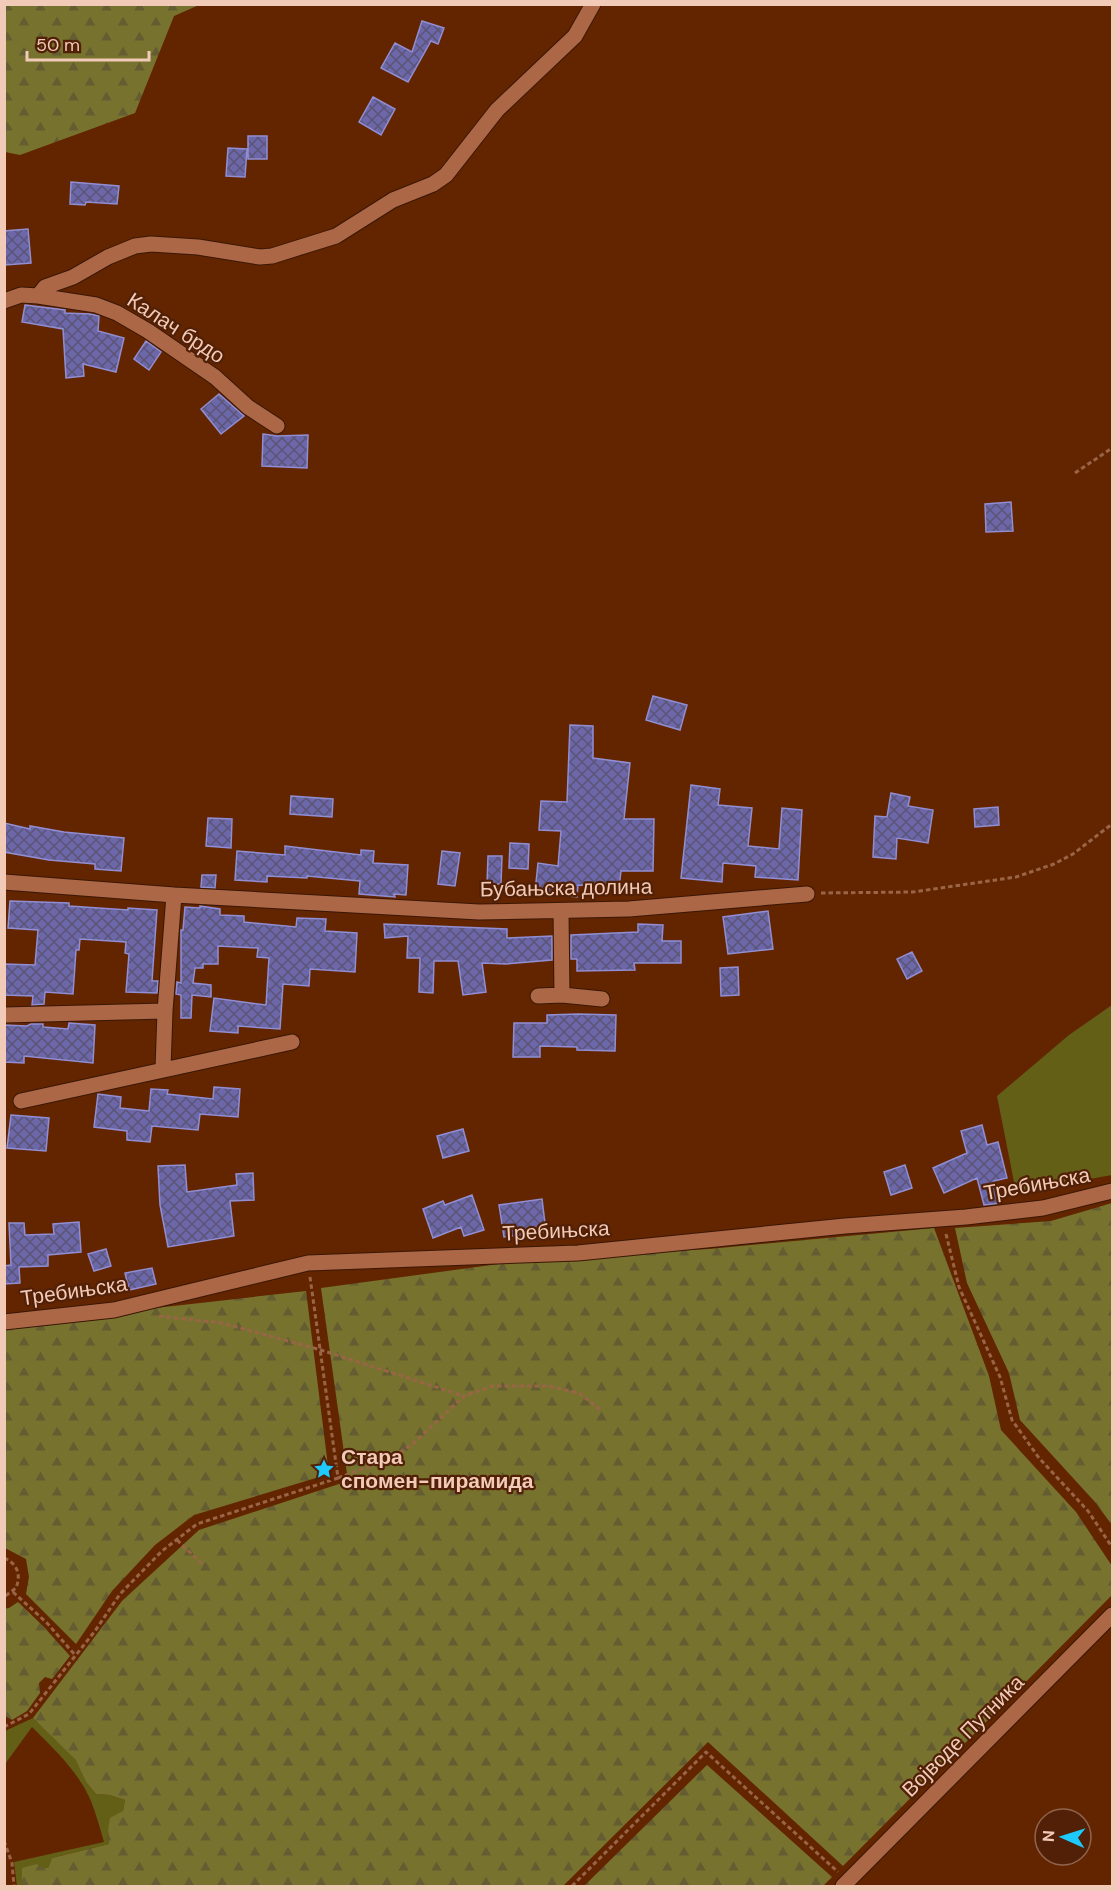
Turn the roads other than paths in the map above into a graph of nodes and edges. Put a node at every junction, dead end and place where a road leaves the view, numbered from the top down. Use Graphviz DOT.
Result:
graph roads {
  1 [pos="593,4"];
  2 [pos="38,296"];
  3 [pos="4,301"];
  4 [pos="277,426"];
  5 [pos="4,882"];
  6 [pos="807,894"];
  7 [pos="174,896"];
  8 [pos="561,911"];
  9 [pos="562,995"];
  10 [pos="538,996"];
  11 [pos="602,999"];
  12 [pos="165,1011"];
  13 [pos="4,1015"];
  14 [pos="292,1042"];
  15 [pos="163,1069"];
  16 [pos="21,1101"];
  17 [pos="1113,1191"];
  18 [pos="4,1322"];
  19 [pos="1113,1615"];
  20 [pos="846,1884"];
  1 -- 2 [label="street"];
  2 -- 3 [label="street, Калач брдо"];
  2 -- 4 [label="street, Калач брдо"];
  5 -- 7 [label="street, Бубањска долина"];
  6 -- 8 [label="street, Бубањска долина"];
  7 -- 8 [label="street, Бубањска долина"];
  7 -- 12 [label="street"];
  8 -- 9 [label="street"];
  9 -- 10 [label="street"];
  9 -- 11 [label="street"];
  12 -- 13 [label="street"];
  12 -- 15 [label="street"];
  14 -- 15 [label="street"];
  15 -- 16 [label="street"];
  17 -- 18 [label="street, Требињска"];
  19 -- 20 [label="street, Војводе Путника"];
}
